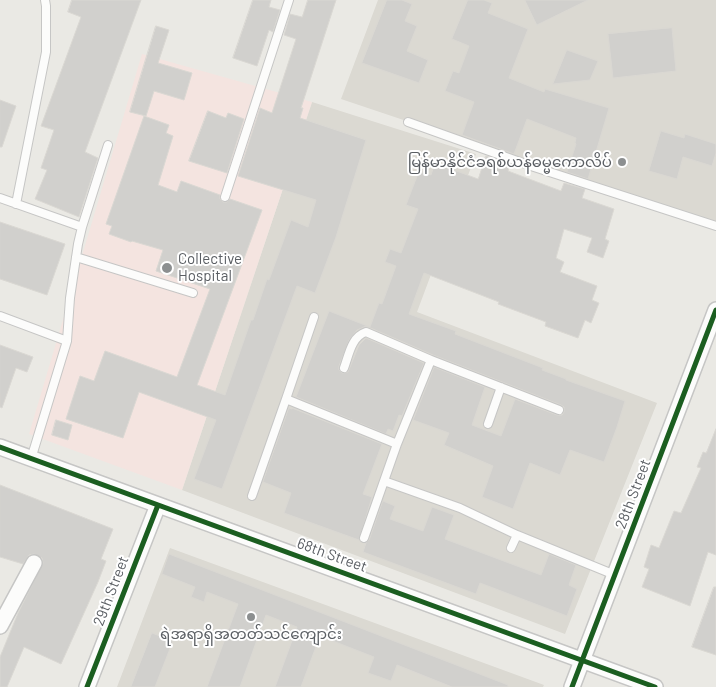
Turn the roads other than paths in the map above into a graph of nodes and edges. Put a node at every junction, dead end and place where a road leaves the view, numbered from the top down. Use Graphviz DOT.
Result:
graph roads {
  1 [pos="45,0"];
  2 [pos="289,0"];
  3 [pos="408,122"];
  4 [pos="108,145"];
  5 [pos="225,197"];
  6 [pos="0,198"];
  7 [pos="16,204"];
  8 [pos="716,226"];
  9 [pos="82,227"];
  10 [pos="76,257"];
  11 [pos="193,293"];
  12 [pos="716,310"];
  13 [pos="0,316"];
  14 [pos="314,317"];
  15 [pos="67,341"];
  16 [pos="431,360"];
  17 [pos="344,368"];
  18 [pos="501,387"];
  19 [pos="286,399"];
  20 [pos="559,410"];
  21 [pos="488,424"];
  22 [pos="398,444"];
  23 [pos="0,447"];
  24 [pos="31,459"];
  25 [pos="384,481"];
  26 [pos="252,496"];
  27 [pos="158,505"];
  28 [pos="517,535"];
  29 [pos="364,538"];
  30 [pos="511,548"];
  31 [pos="34,563"];
  32 [pos="615,575"];
  33 [pos="0,626"];
  34 [pos="583,660"];
  35 [pos="87,687"];
  36 [pos="572,687"];
  37 [pos="655,687"];
  1 -- 7 [label="lane"];
  2 -- 5 [label="lane"];
  3 -- 8 [label="lane"];
  4 -- 9 [label="lane"];
  6 -- 7 [label="lane"];
  7 -- 9 [label="lane"];
  9 -- 10 [label="lane"];
  10 -- 11 [label="lane"];
  10 -- 15 [label="lane"];
  12 -- 32 [label="street, 28th Street"];
  13 -- 15 [label="lane"];
  14 -- 19 [label="lane"];
  15 -- 24 [label="lane"];
  16 -- 17 [label="lane"];
  16 -- 18 [label="lane"];
  16 -- 22 [label="lane"];
  18 -- 20 [label="lane"];
  18 -- 21 [label="lane"];
  19 -- 22 [label="lane"];
  19 -- 26 [label="lane"];
  22 -- 25 [label="lane"];
  23 -- 24 [label="street, 68th Street"];
  24 -- 27 [label="street, 68th Street"];
  25 -- 28 [label="lane"];
  25 -- 29 [label="lane"];
  27 -- 34 [label="street, 68th Street"];
  27 -- 35 [label="street, 29th Street"];
  28 -- 30 [label="lane"];
  28 -- 32 [label="lane"];
  31 -- 33 [label="street"];
  32 -- 34 [label="street, 28th Street"];
  34 -- 36 [label="street, 28th Street"];
  34 -- 37 [label="street, 68th Street"];
}
